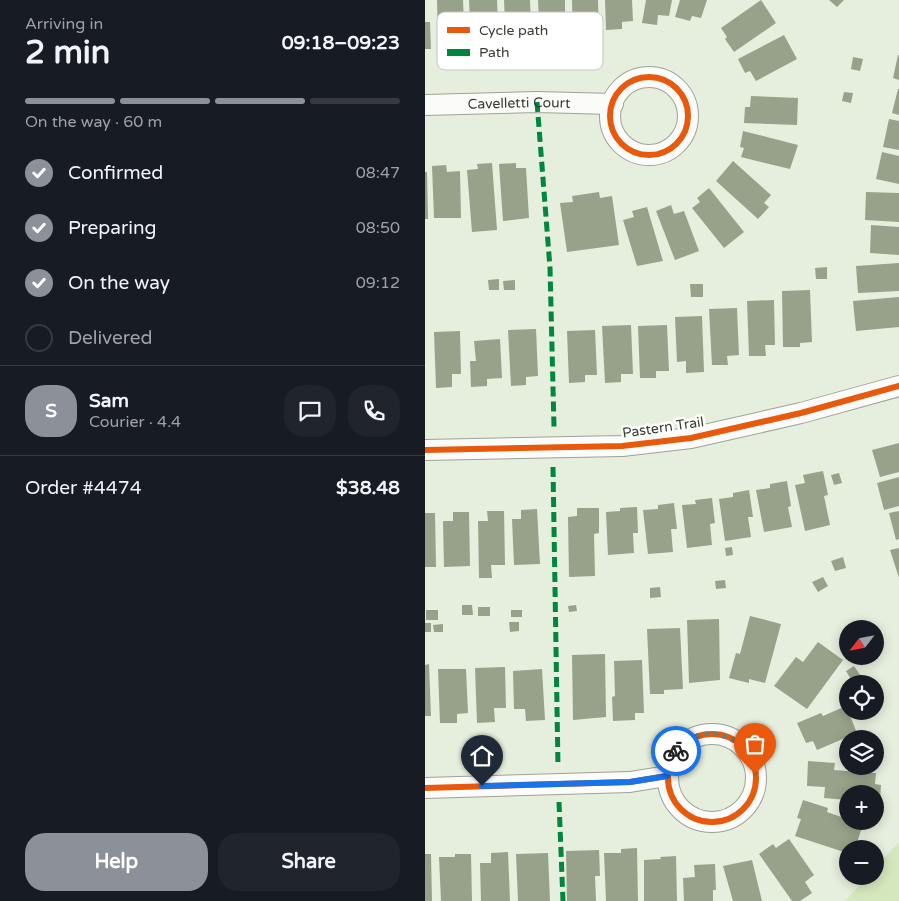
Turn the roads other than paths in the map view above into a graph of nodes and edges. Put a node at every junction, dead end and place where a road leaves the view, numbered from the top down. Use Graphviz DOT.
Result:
graph roads {
  1 [pos="613,104"];
  2 [pos="425,105"];
  3 [pos="899,386"];
  4 [pos="425,450"];
  5 [pos="667,776"];
  6 [pos="425,788"];
  1 -- 2 [label="street, Cavelletti Court"];
  3 -- 4 [label="street, Pastern Trail"];
  5 -- 5 [label="street"];
  5 -- 6 [label="street"];
}
